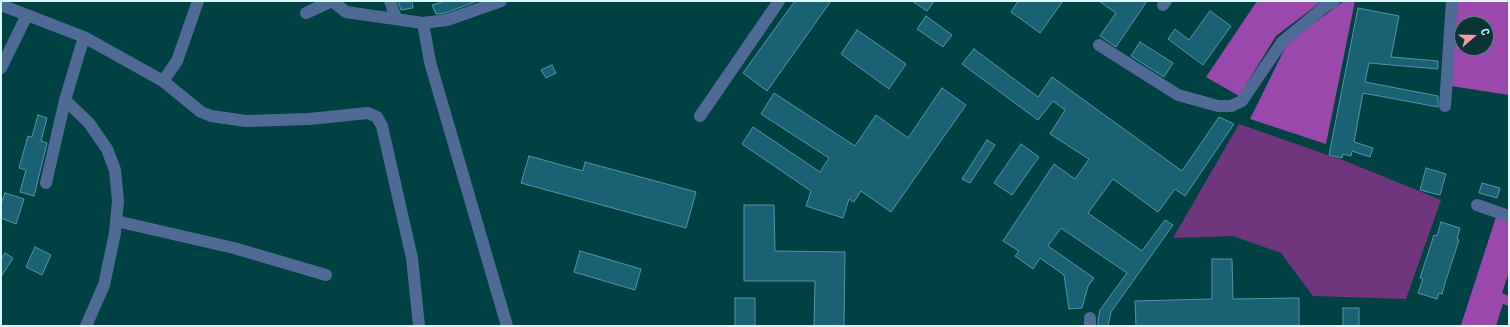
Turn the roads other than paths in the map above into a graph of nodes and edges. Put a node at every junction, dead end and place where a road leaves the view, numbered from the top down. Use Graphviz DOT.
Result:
graph roads {
  1 [pos="198,1"];
  2 [pos="332,1"];
  3 [pos="390,1"];
  4 [pos="501,1"];
  5 [pos="779,1"];
  6 [pos="1334,1"];
  7 [pos="1452,1"];
  8 [pos="1,6"];
  9 [pos="306,13"];
  10 [pos="27,16"];
  11 [pos="396,18"];
  12 [pos="423,23"];
  13 [pos="84,37"];
  14 [pos="1099,45"];
  15 [pos="1,68"];
  16 [pos="163,82"];
  17 [pos="65,100"];
  18 [pos="1445,106"];
  19 [pos="700,116"];
  20 [pos="46,183"];
  21 [pos="1477,205"];
  22 [pos="1509,216"];
  23 [pos="116,221"];
  24 [pos="326,275"];
  25 [pos="86,326"];
  26 [pos="419,326"];
  27 [pos="507,326"];
  1 -- 16 [label="street"];
  2 -- 9 [label="street"];
  2 -- 11 [label="street"];
  3 -- 11 [label="street"];
  4 -- 12 [label="street"];
  5 -- 19 [label="street"];
  6 -- 14 [label="street"];
  7 -- 18 [label="street"];
  8 -- 10 [label="street"];
  10 -- 13 [label="street"];
  10 -- 15 [label="street"];
  11 -- 12 [label="street"];
  12 -- 27 [label="street"];
  13 -- 16 [label="street"];
  13 -- 17 [label="street"];
  16 -- 26 [label="street"];
  17 -- 20 [label="street"];
  17 -- 23 [label="street"];
  21 -- 22 [label="street"];
  23 -- 24 [label="street"];
  23 -- 25 [label="street"];
}
